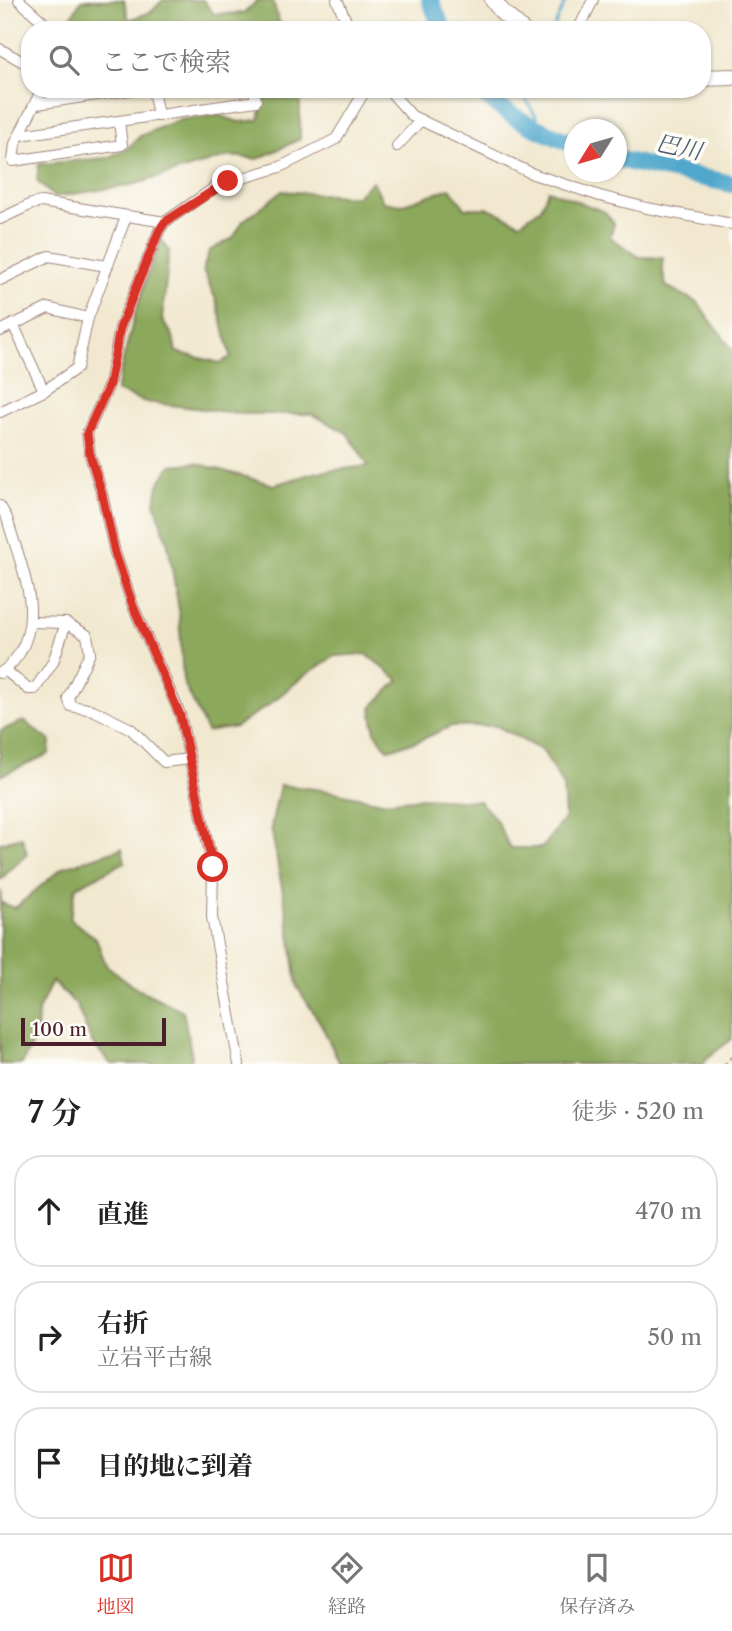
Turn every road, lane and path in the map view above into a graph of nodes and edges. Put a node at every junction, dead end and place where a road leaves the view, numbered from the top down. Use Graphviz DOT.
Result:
graph roads {
  1 [pos="19,0"];
  2 [pos="337,0"];
  3 [pos="493,0"];
  4 [pos="593,0"];
  5 [pos="42,21"];
  6 [pos="346,21"];
  7 [pos="512,21"];
  8 [pos="582,21"];
  9 [pos="0,49"];
  10 [pos="21,61"];
  11 [pos="732,77"];
  12 [pos="711,78"];
  13 [pos="39,98"];
  14 [pos="77,98"];
  15 [pos="155,98"];
  16 [pos="256,98"];
  17 [pos="360,98"];
  18 [pos="396,98"];
  19 [pos="37,104"];
  20 [pos="158,116"];
  21 [pos="119,121"];
  22 [pos="421,121"];
  23 [pos="20,135"];
  24 [pos="397,146"];
  25 [pos="126,217"];
  26 [pos="0,219"];
  27 [pos="165,222"];
  28 [pos="732,224"];
  29 [pos="106,266"];
  30 [pos="0,280"];
  31 [pos="88,318"];
  32 [pos="13,324"];
  33 [pos="0,331"];
  34 [pos="44,391"];
  35 [pos="0,412"];
  36 [pos="0,506"];
  37 [pos="32,622"];
  38 [pos="66,623"];
  39 [pos="3,671"];
  40 [pos="190,759"];
  41 [pos="732,1056"];
  42 [pos="239,1064"];
  43 [pos="725,1064"];
  1 -- 5 [label="street"];
  2 -- 6 [label="street"];
  3 -- 7 [label="main road"];
  4 -- 8 [label="street"];
  9 -- 10 [label="street"];
  11 -- 12 [label="main road"];
  13 -- 19 [label="street"];
  14 -- 19 [label="street"];
  15 -- 20 [label="street"];
  16 -- 20 [label="street"];
  17 -- 27 [label="street"];
  18 -- 22 [label="street"];
  19 -- 23 [label="street"];
  20 -- 21 [label="street"];
  21 -- 23 [label="street"];
  21 -- 23 [label="street"];
  22 -- 24 [label="street"];
  22 -- 28 [label="street"];
  25 -- 26 [label="street"];
  25 -- 27 [label="street"];
  25 -- 29 [label="street"];
  27 -- 40 [label="street"];
  29 -- 30 [label="street"];
  29 -- 31 [label="street"];
  31 -- 32 [label="street"];
  31 -- 34 [label="street"];
  32 -- 33 [label="street"];
  32 -- 34 [label="street"];
  34 -- 35 [label="street"];
  36 -- 37 [label="street"];
  37 -- 38 [label="street"];
  37 -- 39 [label="street"];
  38 -- 39 [label="street"];
  38 -- 40 [label="street"];
  40 -- 42 [label="street"];
  41 -- 43 [label="path"];
}
